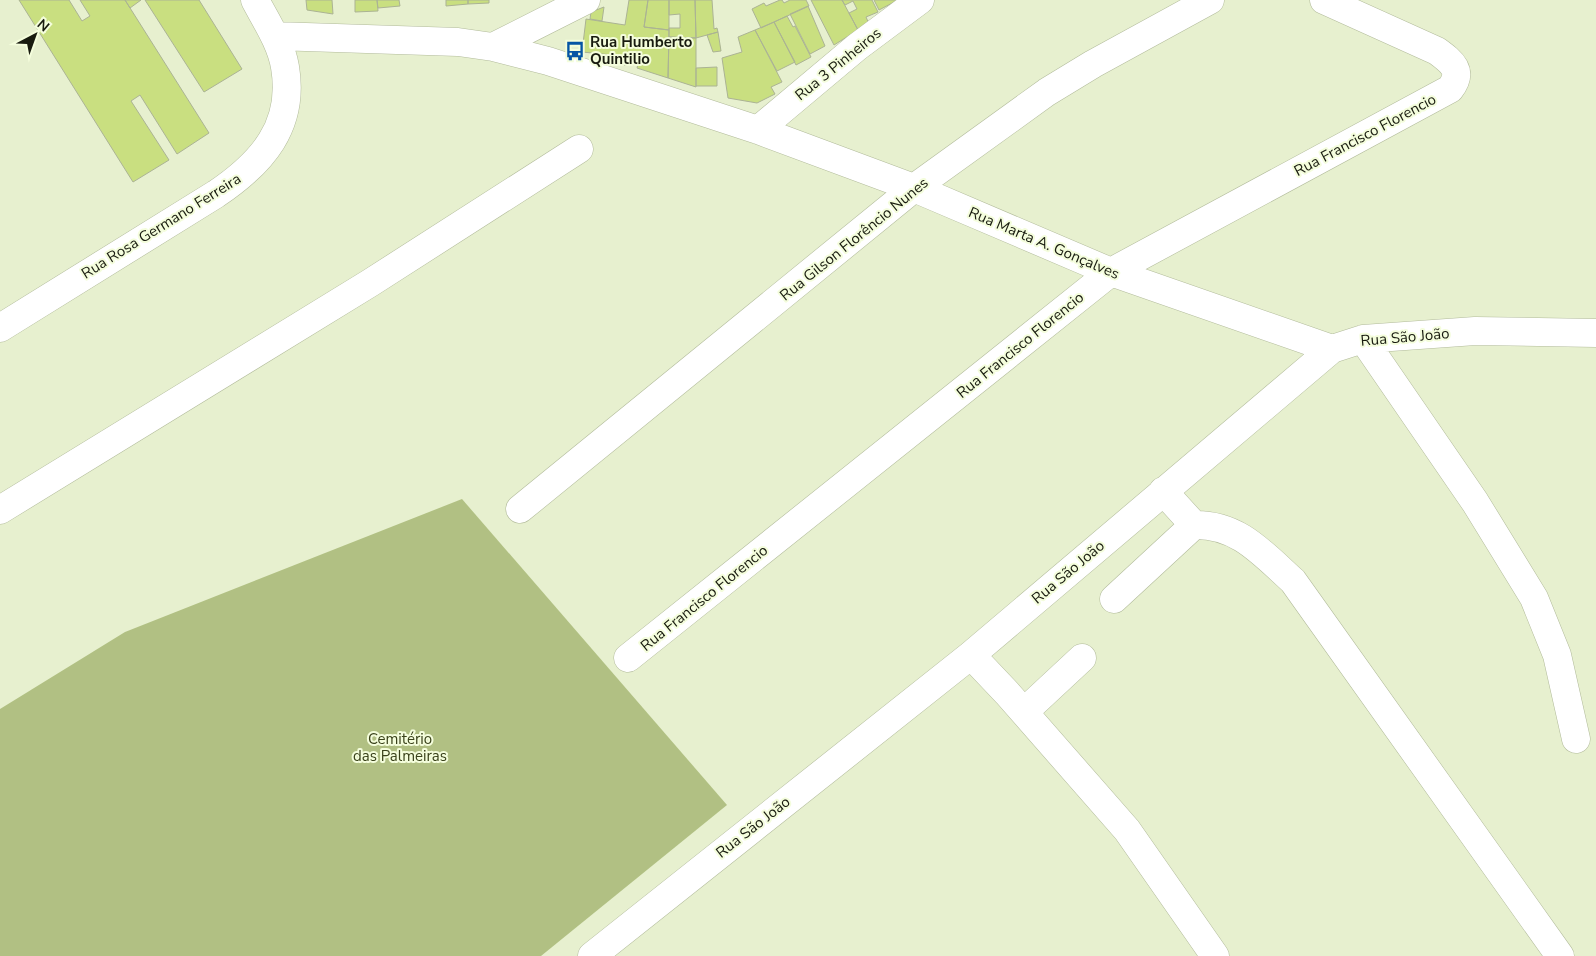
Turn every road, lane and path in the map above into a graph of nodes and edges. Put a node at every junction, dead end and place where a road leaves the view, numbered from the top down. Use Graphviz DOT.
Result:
graph roads {
  1 [pos="255,0"];
  2 [pos="586,0"];
  3 [pos="920,0"];
  4 [pos="1210,0"];
  5 [pos="1324,0"];
  6 [pos="275,36"];
  7 [pos="493,47"];
  8 [pos="758,130"];
  9 [pos="578,149"];
  10 [pos="914,188"];
  11 [pos="1111,272"];
  12 [pos="0,328"];
  13 [pos="1596,333"];
  14 [pos="1363,339"];
  15 [pos="1332,349"];
  16 [pos="1164,491"];
  17 [pos="520,509"];
  18 [pos="0,510"];
  19 [pos="1194,525"];
  20 [pos="1114,599"];
  21 [pos="971,655"];
  22 [pos="628,658"];
  23 [pos="1082,658"];
  24 [pos="1024,712"];
  25 [pos="1576,739"];
  26 [pos="602,953"];
  27 [pos="1214,956"];
  28 [pos="1560,956"];
  1 -- 6 [label="street, Rua Rosa Germano Ferreira"];
  2 -- 7 [label="street"];
  3 -- 8 [label="street, Rua 3 Pinheiros"];
  4 -- 10 [label="street, Rua Gilson Florêncio Nunes"];
  5 -- 11 [label="street, Rua Francisco Florencio"];
  6 -- 7 [label="street"];
  6 -- 12 [label="street, Rua Rosa Germano Ferreira"];
  7 -- 8 [label="street"];
  8 -- 10 [label="street, Rua Marta A. Gonçalves"];
  9 -- 18 [label="street"];
  10 -- 11 [label="street, Rua Marta A. Gonçalves"];
  10 -- 17 [label="street, Rua Gilson Florêncio Nunes"];
  11 -- 15 [label="street, Rua Marta A. Gonçalves"];
  11 -- 22 [label="street, Rua Francisco Florencio"];
  13 -- 14 [label="street, Rua São João"];
  14 -- 15 [label="street, Rua São João"];
  14 -- 25 [label="street"];
  15 -- 16 [label="street, Rua São João"];
  16 -- 19 [label="street"];
  16 -- 21 [label="street, Rua São João"];
  19 -- 20 [label="street"];
  19 -- 28 [label="street"];
  21 -- 24 [label="street"];
  21 -- 26 [label="street, Rua São João"];
  23 -- 24 [label="street"];
  24 -- 27 [label="street"];
}
